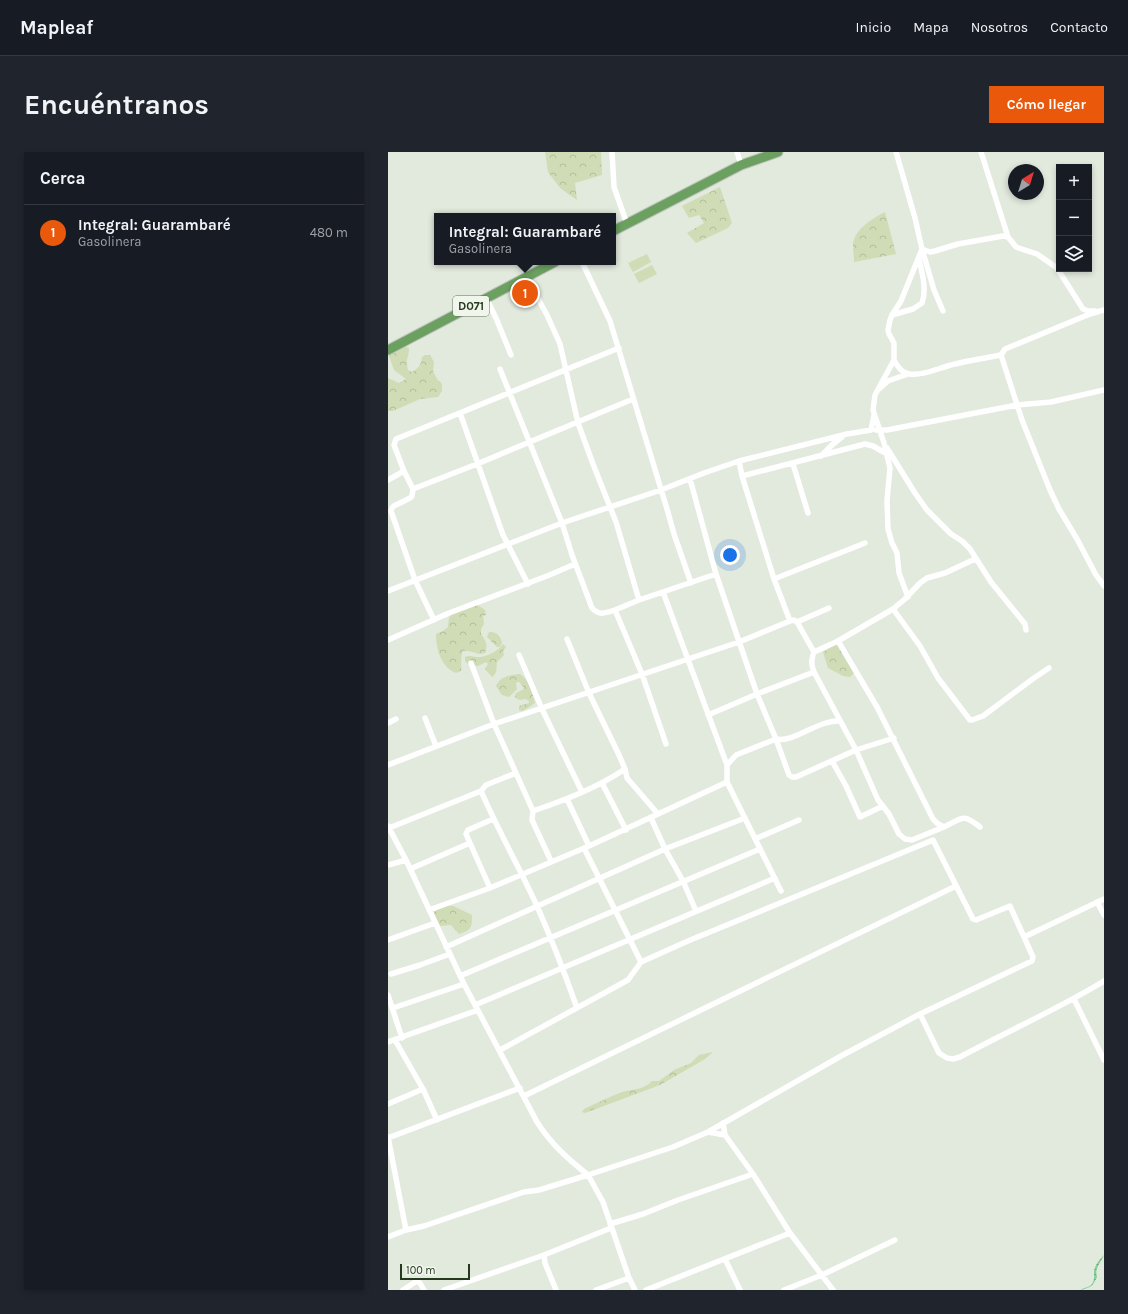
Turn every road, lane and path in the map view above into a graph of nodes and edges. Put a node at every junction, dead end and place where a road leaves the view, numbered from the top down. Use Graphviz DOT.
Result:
graph roads {
  1 [pos="612,152"];
  2 [pos="737,152"];
  3 [pos="778,152"];
  4 [pos="896,152"];
  5 [pos="981,152"];
  6 [pos="741,165"];
  7 [pos="627,224"];
  8 [pos="616,230"];
  9 [pos="1008,237"];
  10 [pos="922,250"];
  11 [pos="919,259"];
  12 [pos="549,265"];
  13 [pos="583,265"];
  14 [pos="526,277"];
  15 [pos="486,298"];
  16 [pos="943,311"];
  17 [pos="1104,311"];
  18 [pos="892,315"];
  19 [pos="619,348"];
  20 [pos="388,350"];
  21 [pos="511,355"];
  22 [pos="1001,355"];
  23 [pos="894,360"];
  24 [pos="500,369"];
  25 [pos="566,370"];
  26 [pos="908,374"];
  27 [pos="877,390"];
  28 [pos="1104,390"];
  29 [pos="510,393"];
  30 [pos="633,399"];
  31 [pos="1017,406"];
  32 [pos="460,413"];
  33 [pos="874,415"];
  34 [pos="578,423"];
  35 [pos="871,430"];
  36 [pos="879,430"];
  37 [pos="847,434"];
  38 [pos="530,442"];
  39 [pos="884,443"];
  40 [pos="886,454"];
  41 [pos="820,457"];
  42 [pos="894,458"];
  43 [pos="739,461"];
  44 [pos="478,464"];
  45 [pos="793,464"];
  46 [pos="404,471"];
  47 [pos="742,476"];
  48 [pos="690,479"];
  49 [pos="388,480"];
  50 [pos="413,489"];
  51 [pos="661,490"];
  52 [pos="609,506"];
  53 [pos="389,512"];
  54 [pos="808,513"];
  55 [pos="562,523"];
  56 [pos="865,543"];
  57 [pos="508,545"];
  58 [pos="976,559"];
  59 [pos="575,564"];
  60 [pos="716,574"];
  61 [pos="774,579"];
  62 [pos="415,580"];
  63 [pos="691,583"];
  64 [pos="528,584"];
  65 [pos="1104,586"];
  66 [pos="388,591"];
  67 [pos="663,592"];
  68 [pos="908,597"];
  69 [pos="638,600"];
  70 [pos="829,608"];
  71 [pos="893,609"];
  72 [pos="615,610"];
  73 [pos="434,620"];
  74 [pos="790,621"];
  75 [pos="797,622"];
  76 [pos="1026,630"];
  77 [pos="567,639"];
  78 [pos="388,640"];
  79 [pos="838,641"];
  80 [pos="739,642"];
  81 [pos="814,652"];
  82 [pos="519,655"];
  83 [pos="688,658"];
  84 [pos="471,663"];
  85 [pos="1049,668"];
  86 [pos="814,672"];
  87 [pos="642,674"];
  88 [pos="589,693"];
  89 [pos="757,694"];
  90 [pos="542,709"];
  91 [pos="708,715"];
  92 [pos="425,718"];
  93 [pos="396,719"];
  94 [pos="839,721"];
  95 [pos="388,723"];
  96 [pos="494,724"];
  97 [pos="894,738"];
  98 [pos="776,739"];
  99 [pos="666,744"];
  100 [pos="436,746"];
  101 [pos="856,750"];
  102 [pos="723,754"];
  103 [pos="736,755"];
  104 [pos="832,761"];
  105 [pos="388,765"];
  106 [pos="727,765"];
  107 [pos="625,769"];
  108 [pos="516,773"];
  109 [pos="727,782"];
  110 [pos="602,783"];
  111 [pos="481,791"];
  112 [pos="582,792"];
  113 [pos="567,799"];
  114 [pos="883,806"];
  115 [pos="533,811"];
  116 [pos="658,814"];
  117 [pos="651,818"];
  118 [pos="745,818"];
  119 [pos="493,819"];
  120 [pos="799,820"];
  121 [pos="389,827"];
  122 [pos="944,827"];
  123 [pos="980,827"];
  124 [pos="626,830"];
  125 [pos="930,832"];
  126 [pos="755,839"];
  127 [pos="934,840"];
  128 [pos="470,844"];
  129 [pos="587,847"];
  130 [pos="665,849"];
  131 [pos="760,849"];
  132 [pos="406,860"];
  133 [pos="551,861"];
  134 [pos="388,866"];
  135 [pos="410,869"];
  136 [pos="521,874"];
  137 [pos="599,878"];
  138 [pos="775,878"];
  139 [pos="683,881"];
  140 [pos="956,886"];
  141 [pos="490,888"];
  142 [pos="781,890"];
  143 [pos="1104,899"];
  144 [pos="1097,902"];
  145 [pos="536,906"];
  146 [pos="615,909"];
  147 [pos="429,910"];
  148 [pos="696,911"];
  149 [pos="1104,915"];
  150 [pos="435,924"];
  151 [pos="550,937"];
  152 [pos="1024,937"];
  153 [pos="388,940"];
  154 [pos="630,940"];
  155 [pos="446,947"];
  156 [pos="450,954"];
  157 [pos="641,962"];
  158 [pos="563,969"];
  159 [pos="391,974"];
  160 [pos="460,976"];
  161 [pos="1104,981"];
  162 [pos="464,984"];
  163 [pos="388,995"];
  164 [pos="1074,999"];
  165 [pos="393,1008"];
  166 [pos="476,1008"];
  167 [pos="577,1008"];
  168 [pos="920,1014"];
  169 [pos="402,1038"];
  170 [pos="395,1040"];
  171 [pos="388,1042"];
  172 [pos="500,1050"];
  173 [pos="1104,1060"];
  174 [pos="520,1088"];
  175 [pos="423,1089"];
  176 [pos="524,1096"];
  177 [pos="388,1104"];
  178 [pos="437,1120"];
  179 [pos="723,1123"];
  180 [pos="708,1132"];
  181 [pos="725,1135"];
  182 [pos="388,1138"];
  183 [pos="391,1167"];
  184 [pos="753,1174"];
  185 [pos="588,1175"];
  186 [pos="611,1226"];
  187 [pos="406,1230"];
  188 [pos="790,1233"];
  189 [pos="388,1237"];
  190 [pos="895,1240"];
  191 [pos="544,1255"];
  192 [pos="725,1259"];
  193 [pos="822,1275"];
  194 [pos="629,1278"];
  195 [pos="403,1290"];
  196 [pos="424,1290"];
  197 [pos="444,1290"];
  198 [pos="556,1290"];
  199 [pos="596,1290"];
  200 [pos="635,1290"];
  201 [pos="646,1290"];
  202 [pos="740,1290"];
  203 [pos="784,1290"];
  204 [pos="833,1290"];
  1 -- 7 [label="street"];
  2 -- 6 [label="street"];
  3 -- 6 [label="main road"];
  4 -- 10 [label="street"];
  5 -- 9 [label="street"];
  6 -- 7 [label="main road"];
  7 -- 8 [label="main road"];
  9 -- 10 [label="street"];
  9 -- 17 [label="street"];
  10 -- 11 [label="street"];
  10 -- 16 [label="street"];
  11 -- 18 [label="street"];
  11 -- 18 [label="street"];
  12 -- 14 [label="main road, D071"];
  13 -- 19 [label="street"];
  14 -- 15 [label="main road, D071"];
  14 -- 25 [label="street"];
  15 -- 20 [label="main road, D071"];
  15 -- 21 [label="street"];
  17 -- 22 [label="street"];
  18 -- 23 [label="street"];
  19 -- 25 [label="street"];
  19 -- 30 [label="street"];
  22 -- 26 [label="street"];
  22 -- 31 [label="street"];
  23 -- 26 [label="street"];
  23 -- 27 [label="street"];
  24 -- 29 [label="street"];
  25 -- 29 [label="street"];
  25 -- 34 [label="street"];
  26 -- 27 [label="street"];
  27 -- 33 [label="street"];
  28 -- 31 [label="street"];
  29 -- 32 [label="street"];
  29 -- 38 [label="street"];
  30 -- 34 [label="street"];
  30 -- 51 [label="street"];
  31 -- 36 [label="street"];
  31 -- 65 [label="street"];
  32 -- 44 [label="street"];
  32 -- 46 [label="street"];
  33 -- 35 [label="street"];
  33 -- 36 [label="street"];
  34 -- 38 [label="street"];
  34 -- 52 [label="street"];
  35 -- 36 [label="street"];
  35 -- 37 [label="street"];
  36 -- 39 [label="street"];
  37 -- 41 [label="street"];
  37 -- 43 [label="street"];
  38 -- 44 [label="street"];
  38 -- 55 [label="street"];
  39 -- 40 [label="street"];
  39 -- 42 [label="street"];
  40 -- 41 [label="street"];
  40 -- 42 [label="street"];
  40 -- 68 [label="street"];
  41 -- 45 [label="street"];
  42 -- 58 [label="street"];
  43 -- 47 [label="street"];
  43 -- 48 [label="street"];
  44 -- 50 [label="street"];
  44 -- 57 [label="street"];
  45 -- 47 [label="street"];
  45 -- 54 [label="street"];
  46 -- 49 [label="street"];
  46 -- 50 [label="street"];
  47 -- 61 [label="street"];
  48 -- 51 [label="street"];
  48 -- 60 [label="street"];
  50 -- 53 [label="street"];
  51 -- 52 [label="street"];
  51 -- 63 [label="street"];
  52 -- 55 [label="street"];
  52 -- 69 [label="street"];
  53 -- 62 [label="street"];
  55 -- 57 [label="street"];
  55 -- 59 [label="street"];
  56 -- 61 [label="street"];
  57 -- 62 [label="street"];
  57 -- 64 [label="street"];
  58 -- 68 [label="street"];
  58 -- 76 [label="street"];
  59 -- 64 [label="street"];
  59 -- 72 [label="street"];
  60 -- 63 [label="street"];
  60 -- 80 [label="street"];
  61 -- 74 [label="street"];
  62 -- 66 [label="street"];
  62 -- 73 [label="street"];
  63 -- 67 [label="street"];
  64 -- 73 [label="street"];
  67 -- 69 [label="street"];
  67 -- 83 [label="street"];
  68 -- 71 [label="street"];
  69 -- 72 [label="street"];
  70 -- 75 [label="street"];
  71 -- 79 [label="street"];
  71 -- 85 [label="street"];
  72 -- 87 [label="street"];
  73 -- 78 [label="street"];
  74 -- 75 [label="street"];
  74 -- 80 [label="street"];
  75 -- 81 [label="street"];
  77 -- 88 [label="street"];
  79 -- 81 [label="street"];
  79 -- 97 [label="street"];
  80 -- 83 [label="street"];
  80 -- 89 [label="street"];
  81 -- 86 [label="street"];
  82 -- 90 [label="street"];
  83 -- 87 [label="street"];
  83 -- 91 [label="street"];
  84 -- 96 [label="street"];
  86 -- 89 [label="street"];
  86 -- 94 [label="street"];
  87 -- 88 [label="street"];
  87 -- 99 [label="street"];
  88 -- 90 [label="street"];
  88 -- 107 [label="street"];
  89 -- 91 [label="street"];
  89 -- 98 [label="street"];
  90 -- 96 [label="street"];
  90 -- 112 [label="street"];
  91 -- 102 [label="street"];
  92 -- 100 [label="street"];
  93 -- 95 [label="street"];
  94 -- 98 [label="street"];
  94 -- 101 [label="street"];
  96 -- 100 [label="street"];
  96 -- 108 [label="street"];
  97 -- 101 [label="street"];
  97 -- 122 [label="street"];
  98 -- 103 [label="street"];
  98 -- 104 [label="street"];
  100 -- 105 [label="street"];
  101 -- 104 [label="street"];
  101 -- 114 [label="street"];
  102 -- 103 [label="street"];
  102 -- 106 [label="street"];
  103 -- 106 [label="street"];
  104 -- 114 [label="street"];
  106 -- 109 [label="street"];
  107 -- 110 [label="street"];
  107 -- 116 [label="street"];
  108 -- 111 [label="street"];
  108 -- 115 [label="street"];
  109 -- 116 [label="street"];
  109 -- 118 [label="street"];
  110 -- 112 [label="street"];
  110 -- 124 [label="street"];
  111 -- 119 [label="street"];
  111 -- 121 [label="street"];
  112 -- 113 [label="street"];
  113 -- 115 [label="street"];
  113 -- 129 [label="street"];
  114 -- 125 [label="street"];
  115 -- 133 [label="street"];
  116 -- 117 [label="street"];
  117 -- 124 [label="street"];
  117 -- 130 [label="street"];
  118 -- 126 [label="street"];
  118 -- 130 [label="street"];
  119 -- 128 [label="street"];
  119 -- 136 [label="street"];
  120 -- 126 [label="street"];
  121 -- 132 [label="street"];
  122 -- 123 [label="street"];
  122 -- 125 [label="street"];
  124 -- 129 [label="street"];
  125 -- 127 [label="street"];
  126 -- 131 [label="street"];
  127 -- 140 [label="street"];
  127 -- 157 [label="street"];
  128 -- 135 [label="street"];
  128 -- 141 [label="street"];
  129 -- 133 [label="street"];
  129 -- 137 [label="street"];
  130 -- 137 [label="street"];
  130 -- 139 [label="street"];
  131 -- 138 [label="street"];
  131 -- 139 [label="street"];
  132 -- 134 [label="street"];
  132 -- 135 [label="street"];
  133 -- 136 [label="street"];
  135 -- 147 [label="street"];
  136 -- 141 [label="street"];
  136 -- 145 [label="street"];
  137 -- 145 [label="street"];
  137 -- 146 [label="street"];
  138 -- 142 [label="street"];
  138 -- 148 [label="street"];
  139 -- 146 [label="street"];
  139 -- 148 [label="street"];
  140 -- 152 [label="street"];
  140 -- 176 [label="street"];
  141 -- 147 [label="street"];
  143 -- 144 [label="street"];
  144 -- 149 [label="street"];
  144 -- 152 [label="street"];
  145 -- 151 [label="street"];
  145 -- 155 [label="street"];
  146 -- 151 [label="street"];
  146 -- 154 [label="street"];
  147 -- 150 [label="street"];
  148 -- 154 [label="street"];
  150 -- 153 [label="street"];
  150 -- 155 [label="street"];
  151 -- 158 [label="street"];
  151 -- 160 [label="street"];
  152 -- 168 [label="street"];
  154 -- 157 [label="street"];
  154 -- 158 [label="street"];
  155 -- 156 [label="street"];
  156 -- 159 [label="street"];
  156 -- 160 [label="street"];
  157 -- 167 [label="street"];
  158 -- 166 [label="street"];
  158 -- 167 [label="street"];
  160 -- 162 [label="street"];
  161 -- 164 [label="street"];
  162 -- 165 [label="street"];
  162 -- 166 [label="street"];
  163 -- 165 [label="street"];
  164 -- 168 [label="street"];
  164 -- 173 [label="street"];
  165 -- 169 [label="street"];
  166 -- 169 [label="street"];
  166 -- 172 [label="street"];
  167 -- 172 [label="street"];
  168 -- 179 [label="street"];
  169 -- 170 [label="street"];
  170 -- 171 [label="street"];
  170 -- 175 [label="street"];
  172 -- 174 [label="street"];
  174 -- 176 [label="street"];
  174 -- 178 [label="street"];
  175 -- 177 [label="street"];
  175 -- 178 [label="street"];
  176 -- 185 [label="street"];
  178 -- 182 [label="street"];
  179 -- 180 [label="street"];
  179 -- 181 [label="street"];
  180 -- 181 [label="street"];
  180 -- 185 [label="street"];
  181 -- 184 [label="street"];
  182 -- 183 [label="street"];
  183 -- 187 [label="street"];
  184 -- 186 [label="street"];
  184 -- 188 [label="street"];
  185 -- 186 [label="street"];
  185 -- 187 [label="street"];
  186 -- 191 [label="street"];
  186 -- 194 [label="street"];
  187 -- 189 [label="street"];
  188 -- 192 [label="street"];
  188 -- 193 [label="street"];
  190 -- 193 [label="street"];
  191 -- 197 [label="street"];
  191 -- 198 [label="street"];
  192 -- 201 [label="street"];
  192 -- 202 [label="street"];
  193 -- 203 [label="street"];
  193 -- 204 [label="street"];
  194 -- 199 [label="street"];
  194 -- 200 [label="street"];
  195 -- 196 [label="street"];
}
